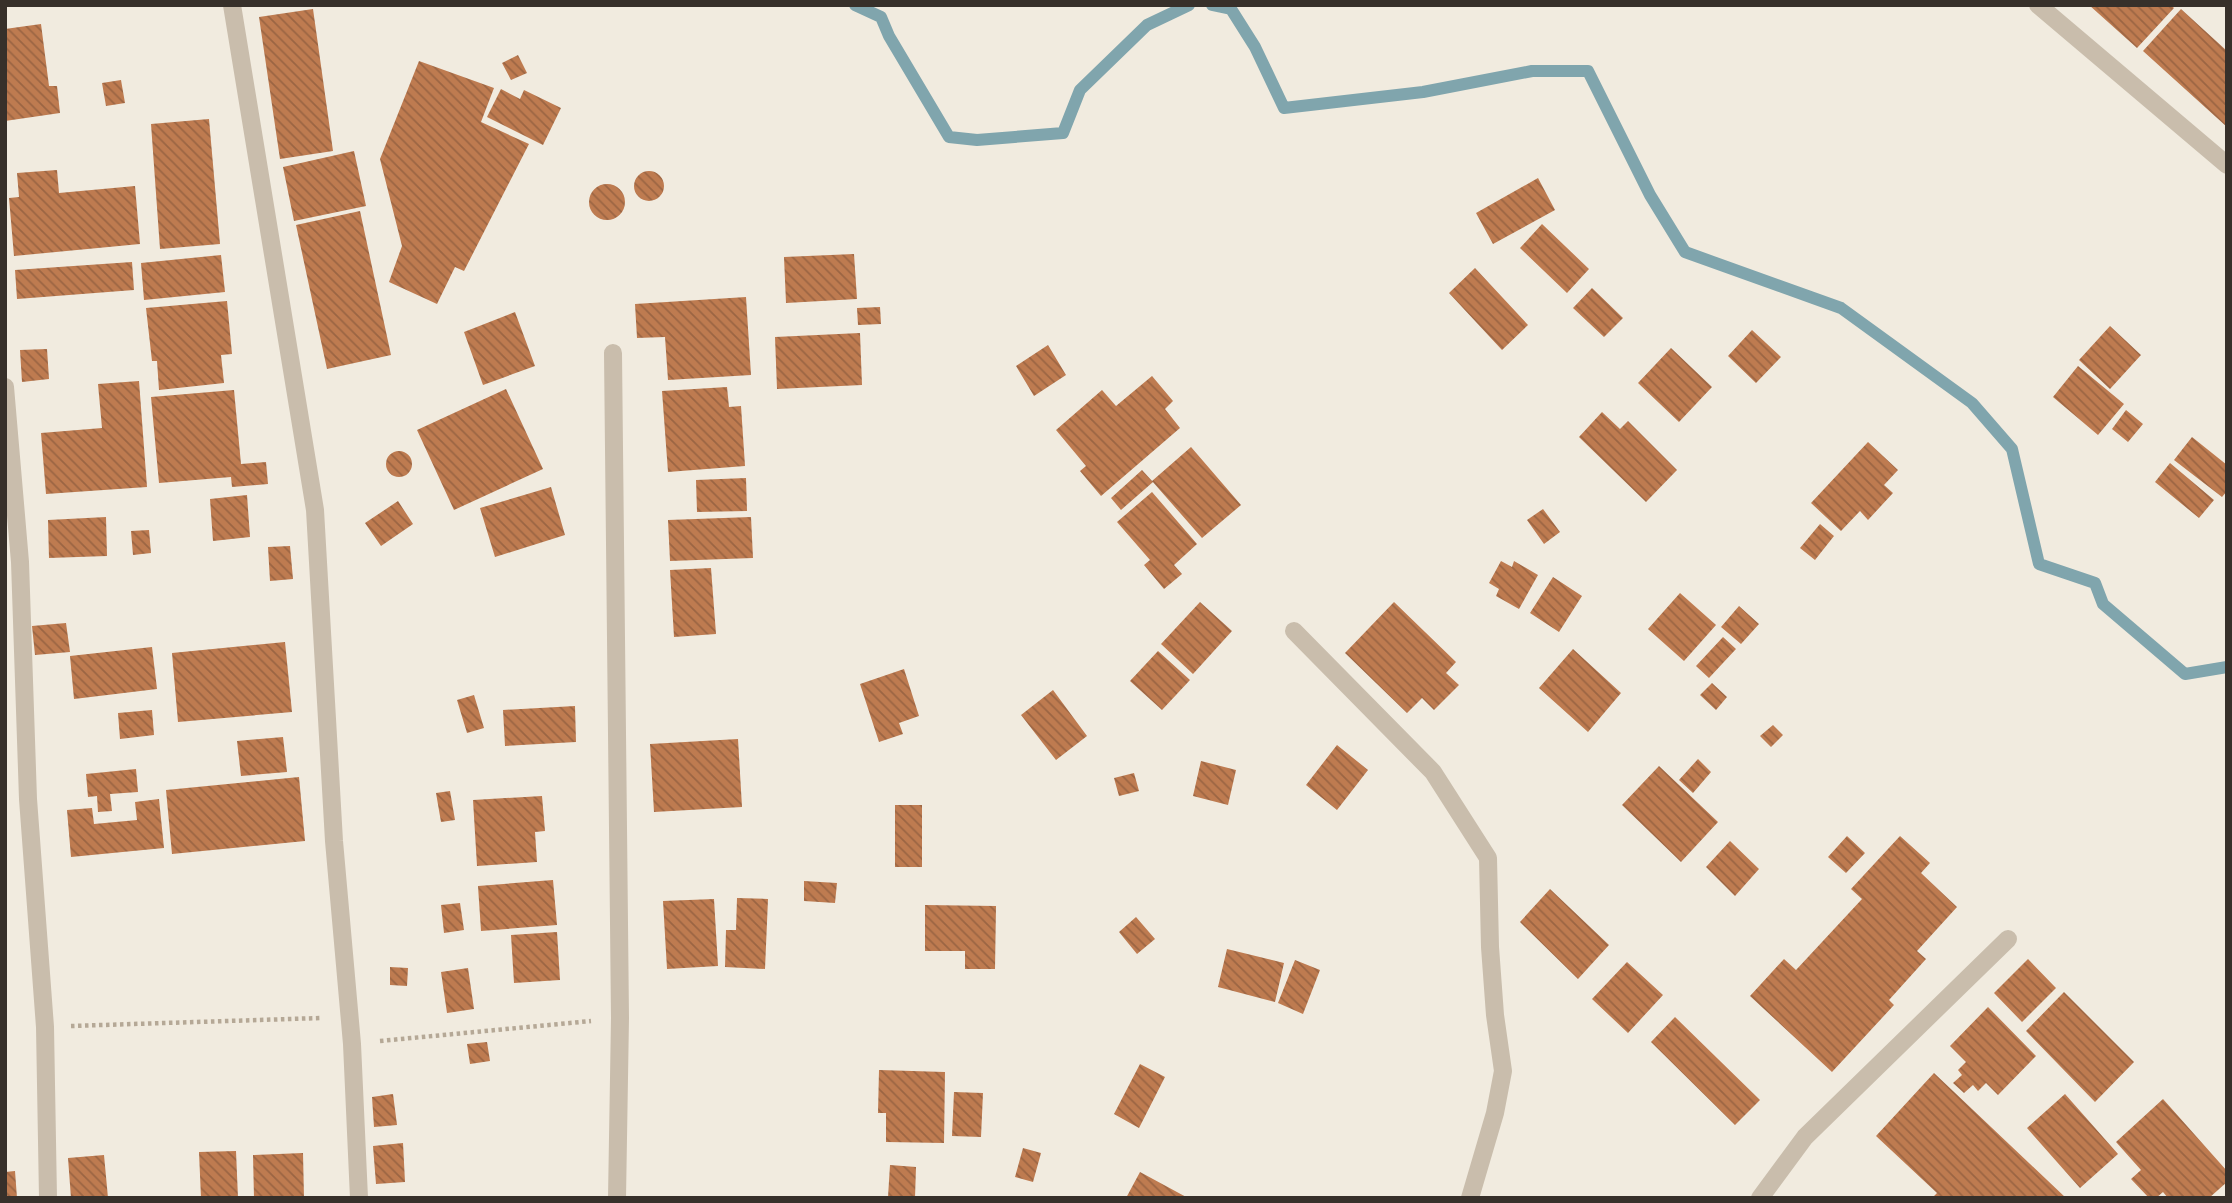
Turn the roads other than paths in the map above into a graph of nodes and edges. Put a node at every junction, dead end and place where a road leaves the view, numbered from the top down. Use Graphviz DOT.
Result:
graph roads {
  1 [pos="232,5"];
  2 [pos="2038,5"];
  3 [pos="2227,165"];
  4 [pos="613,353"];
  5 [pos="5,387"];
  6 [pos="1294,631"];
  7 [pos="2008,939"];
  8 [pos="48,1198"];
  9 [pos="359,1198"];
  10 [pos="618,1198"];
  11 [pos="1470,1198"];
  12 [pos="1760,1198"];
  1 -- 9 [label="street"];
  2 -- 3 [label="street"];
  4 -- 10 [label="street"];
  5 -- 8 [label="street"];
  6 -- 11 [label="street"];
  7 -- 12 [label="street"];
}
